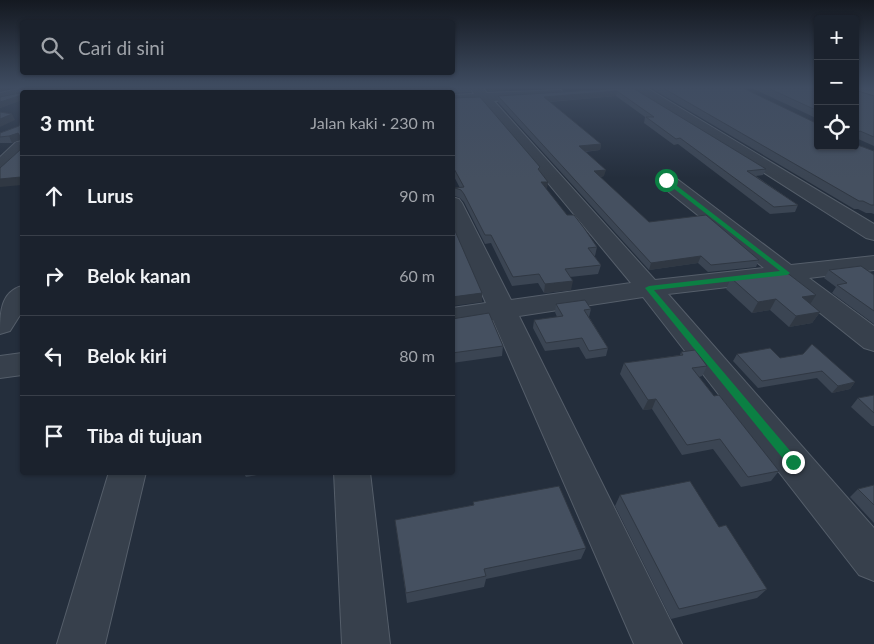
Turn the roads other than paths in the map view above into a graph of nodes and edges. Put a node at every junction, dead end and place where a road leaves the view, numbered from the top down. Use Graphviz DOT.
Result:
graph roads {
  1 [pos="502,118"];
  2 [pos="686,118"];
  3 [pos="20,148"];
  4 [pos="0,167"];
  5 [pos="666,180"];
  6 [pos="455,209"];
  7 [pos="874,233"];
  8 [pos="874,263"];
  9 [pos="787,273"];
  10 [pos="649,288"];
  11 [pos="20,297"];
  12 [pos="504,309"];
  13 [pos="455,316"];
  14 [pos="0,326"];
  15 [pos="874,341"];
  16 [pos="20,364"];
  17 [pos="0,367"];
  18 [pos="127,475"];
  19 [pos="352,475"];
  20 [pos="874,560"];
  21 [pos="81,644"];
  22 [pos="366,644"];
  23 [pos="658,644"];
  1 -- 10 [label="street"];
  2 -- 7 [label="street"];
  3 -- 4 [label="street"];
  5 -- 9 [label="street"];
  6 -- 12 [label="street"];
  8 -- 9 [label="street"];
  9 -- 10 [label="street"];
  9 -- 15 [label="street"];
  10 -- 12 [label="street"];
  10 -- 20 [label="street"];
  11 -- 14 [label="street"];
  12 -- 13 [label="street"];
  12 -- 23 [label="street"];
  16 -- 17 [label="street"];
  18 -- 21 [label="street"];
  19 -- 22 [label="street"];
}
